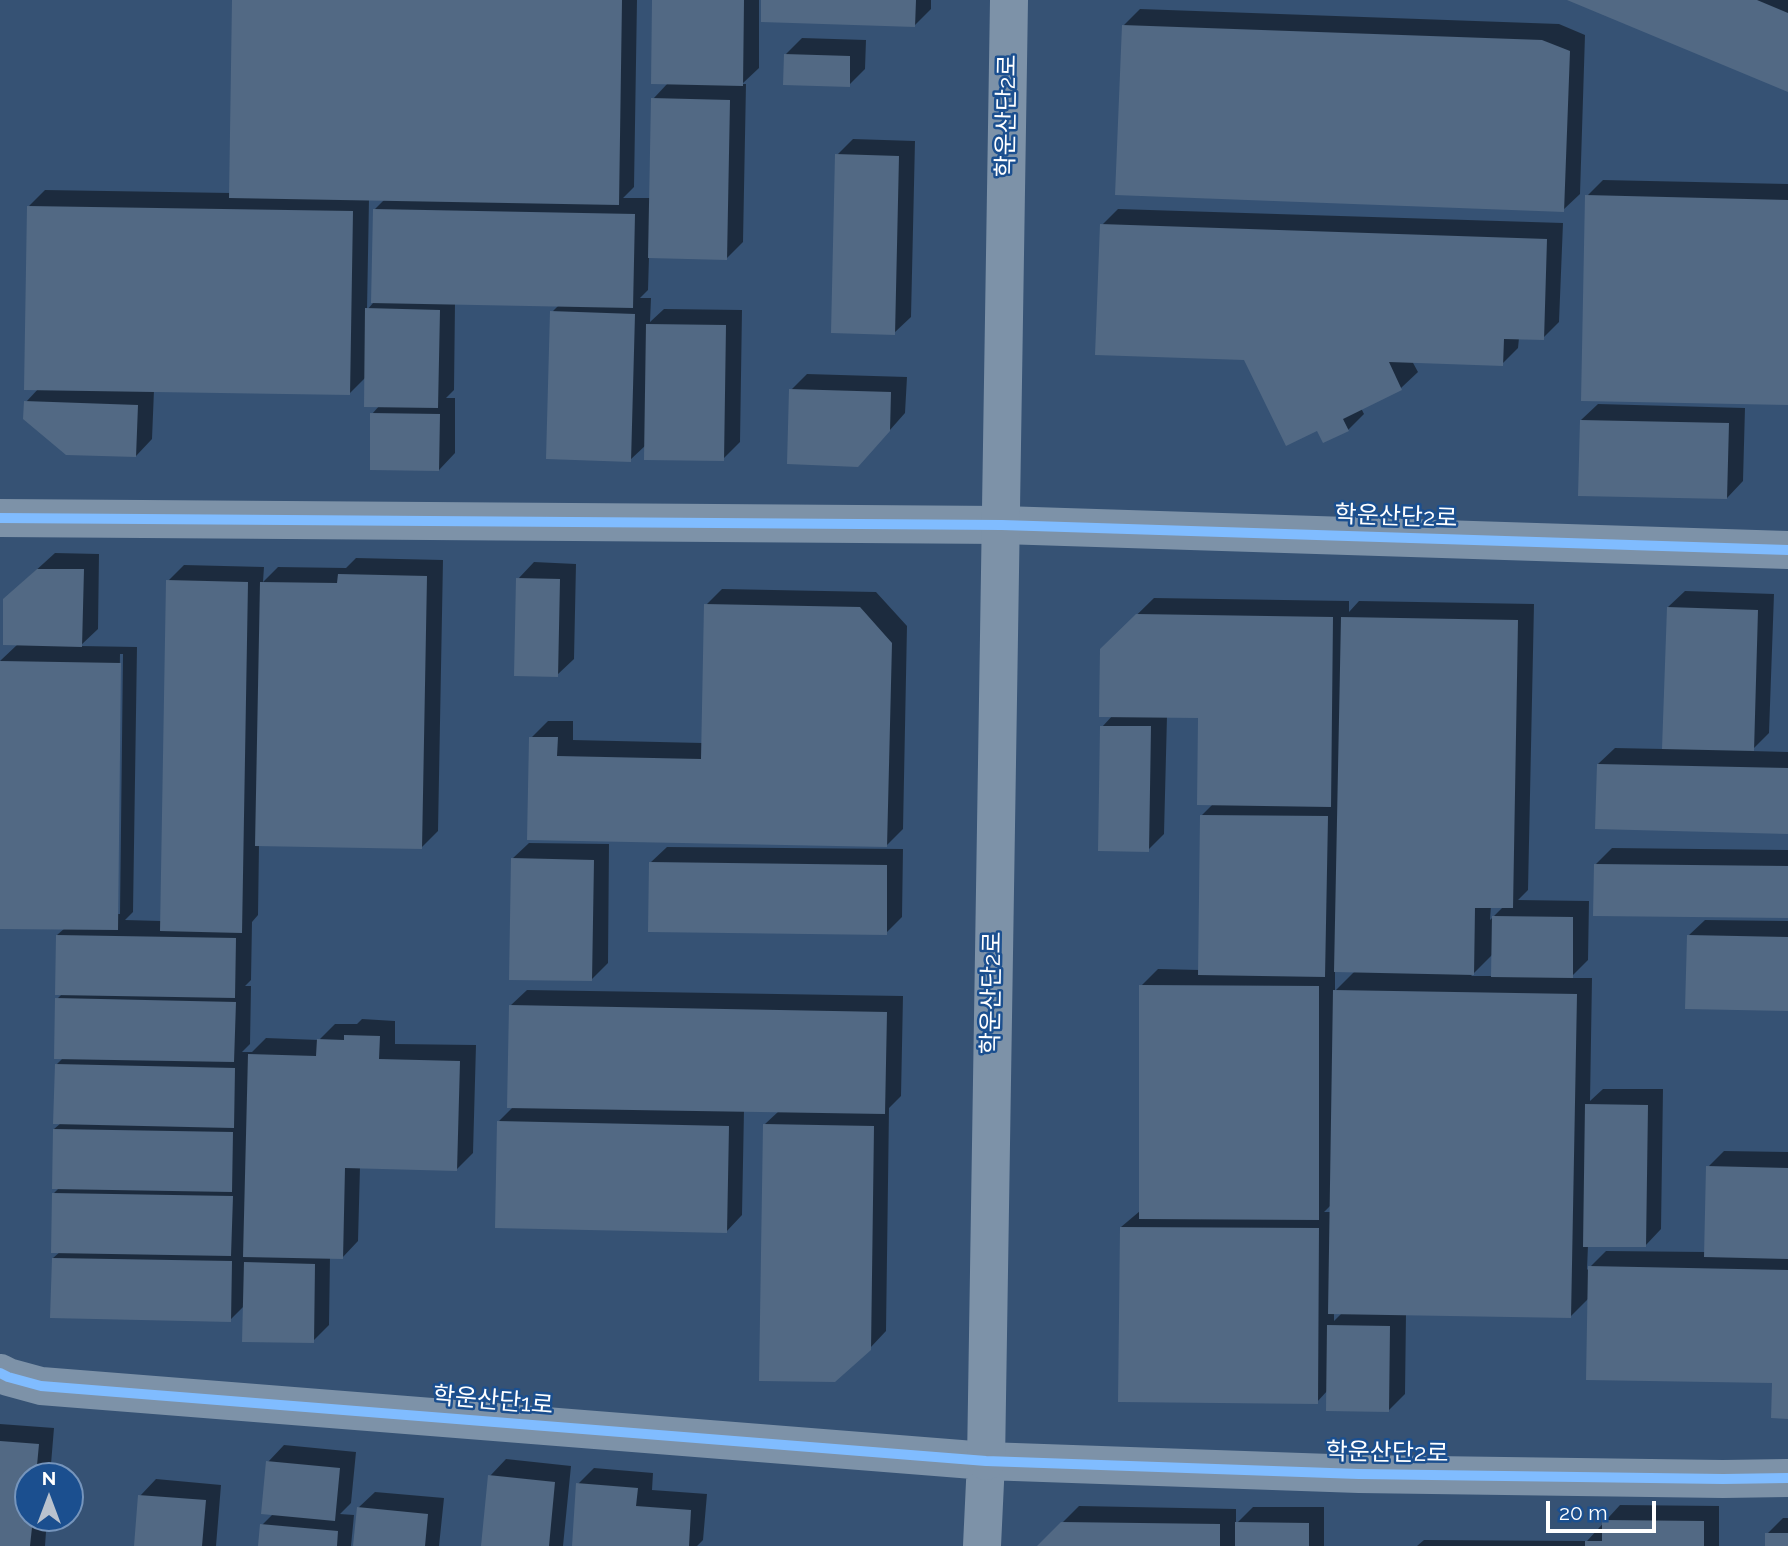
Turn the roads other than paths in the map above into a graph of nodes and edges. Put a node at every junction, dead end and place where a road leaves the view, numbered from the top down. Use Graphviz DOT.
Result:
graph roads {
  1 [pos="1009,0"];
  2 [pos="0,518"];
  3 [pos="1002,525"];
  4 [pos="1788,550"];
  5 [pos="0,1373"];
  6 [pos="986,1461"];
  7 [pos="1788,1478"];
  8 [pos="982,1546"];
  1 -- 3 [label="street, 학운산단2로"];
  2 -- 3 [label="street"];
  3 -- 4 [label="street, 학운산단2로"];
  3 -- 6 [label="street, 학운산단2로"];
  5 -- 6 [label="street, 학운산단1로"];
  6 -- 7 [label="street, 학운산단2로"];
  6 -- 8 [label="street, 학운산단2로"];
}
